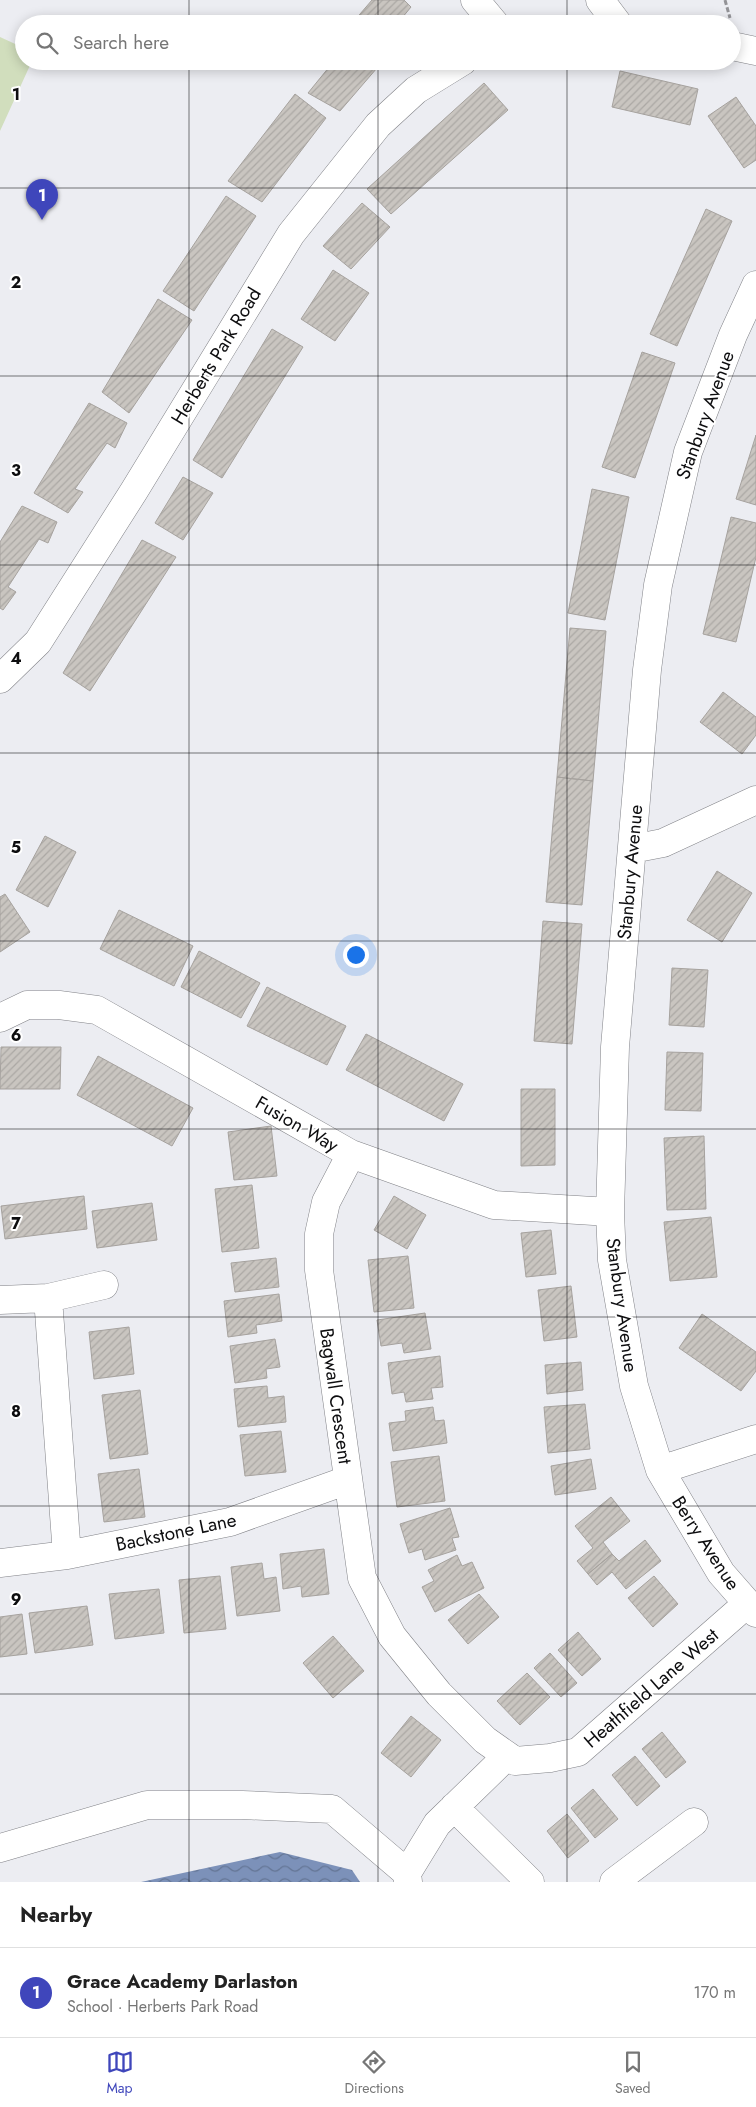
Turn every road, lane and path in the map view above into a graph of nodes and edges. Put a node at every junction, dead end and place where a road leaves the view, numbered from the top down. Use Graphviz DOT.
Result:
graph roads {
  1 [pos="474,0"];
  2 [pos="600,0"];
  3 [pos="725,0"];
  4 [pos="487,15"];
  5 [pos="611,15"];
  6 [pos="729,15"];
  7 [pos="741,48"];
  8 [pos="756,51"];
  9 [pos="448,70"];
  10 [pos="756,284"];
  11 [pos="0,679"];
  12 [pos="756,800"];
  13 [pos="632,849"];
  14 [pos="0,1018"];
  15 [pos="350,1154"];
  16 [pos="610,1212"];
  17 [pos="104,1285"];
  18 [pos="48,1298"];
  19 [pos="0,1300"];
  20 [pos="756,1439"];
  21 [pos="660,1470"];
  22 [pos="348,1480"];
  23 [pos="67,1555"];
  24 [pos="0,1563"];
  25 [pos="752,1608"];
  26 [pos="392,1636"];
  27 [pos="507,1756"];
  28 [pos="454,1807"];
  29 [pos="694,1822"];
  30 [pos="0,1848"];
  31 [pos="407,1877"];
  32 [pos="530,1882"];
  33 [pos="614,1882"];
  1 -- 4 [label="street"];
  2 -- 5 [label="street"];
  3 -- 6 [label="path"];
  7 -- 8 [label="street"];
  9 -- 11 [label="street, Herberts Park Road"];
  10 -- 13 [label="street, Stanbury Avenue"];
  12 -- 13 [label="street"];
  13 -- 16 [label="street, Stanbury Avenue"];
  14 -- 15 [label="street, Fusion Way"];
  15 -- 16 [label="street, Fusion Way"];
  15 -- 22 [label="street, Bagwall Crescent"];
  16 -- 21 [label="street, Stanbury Avenue"];
  17 -- 18 [label="street"];
  18 -- 19 [label="street"];
  18 -- 23 [label="street"];
  20 -- 21 [label="street"];
  21 -- 25 [label="street, Berry Avenue"];
  22 -- 23 [label="street, Backstone Lane"];
  22 -- 26 [label="street, Bagwall Crescent"];
  23 -- 24 [label="street, Backstone Lane"];
  25 -- 27 [label="street, Heathfield Lane West"];
  26 -- 27 [label="street, Heathfield Lane West"];
  27 -- 28 [label="street"];
  28 -- 31 [label="street"];
  28 -- 32 [label="street"];
  29 -- 33 [label="street"];
  30 -- 31 [label="street"];
}
